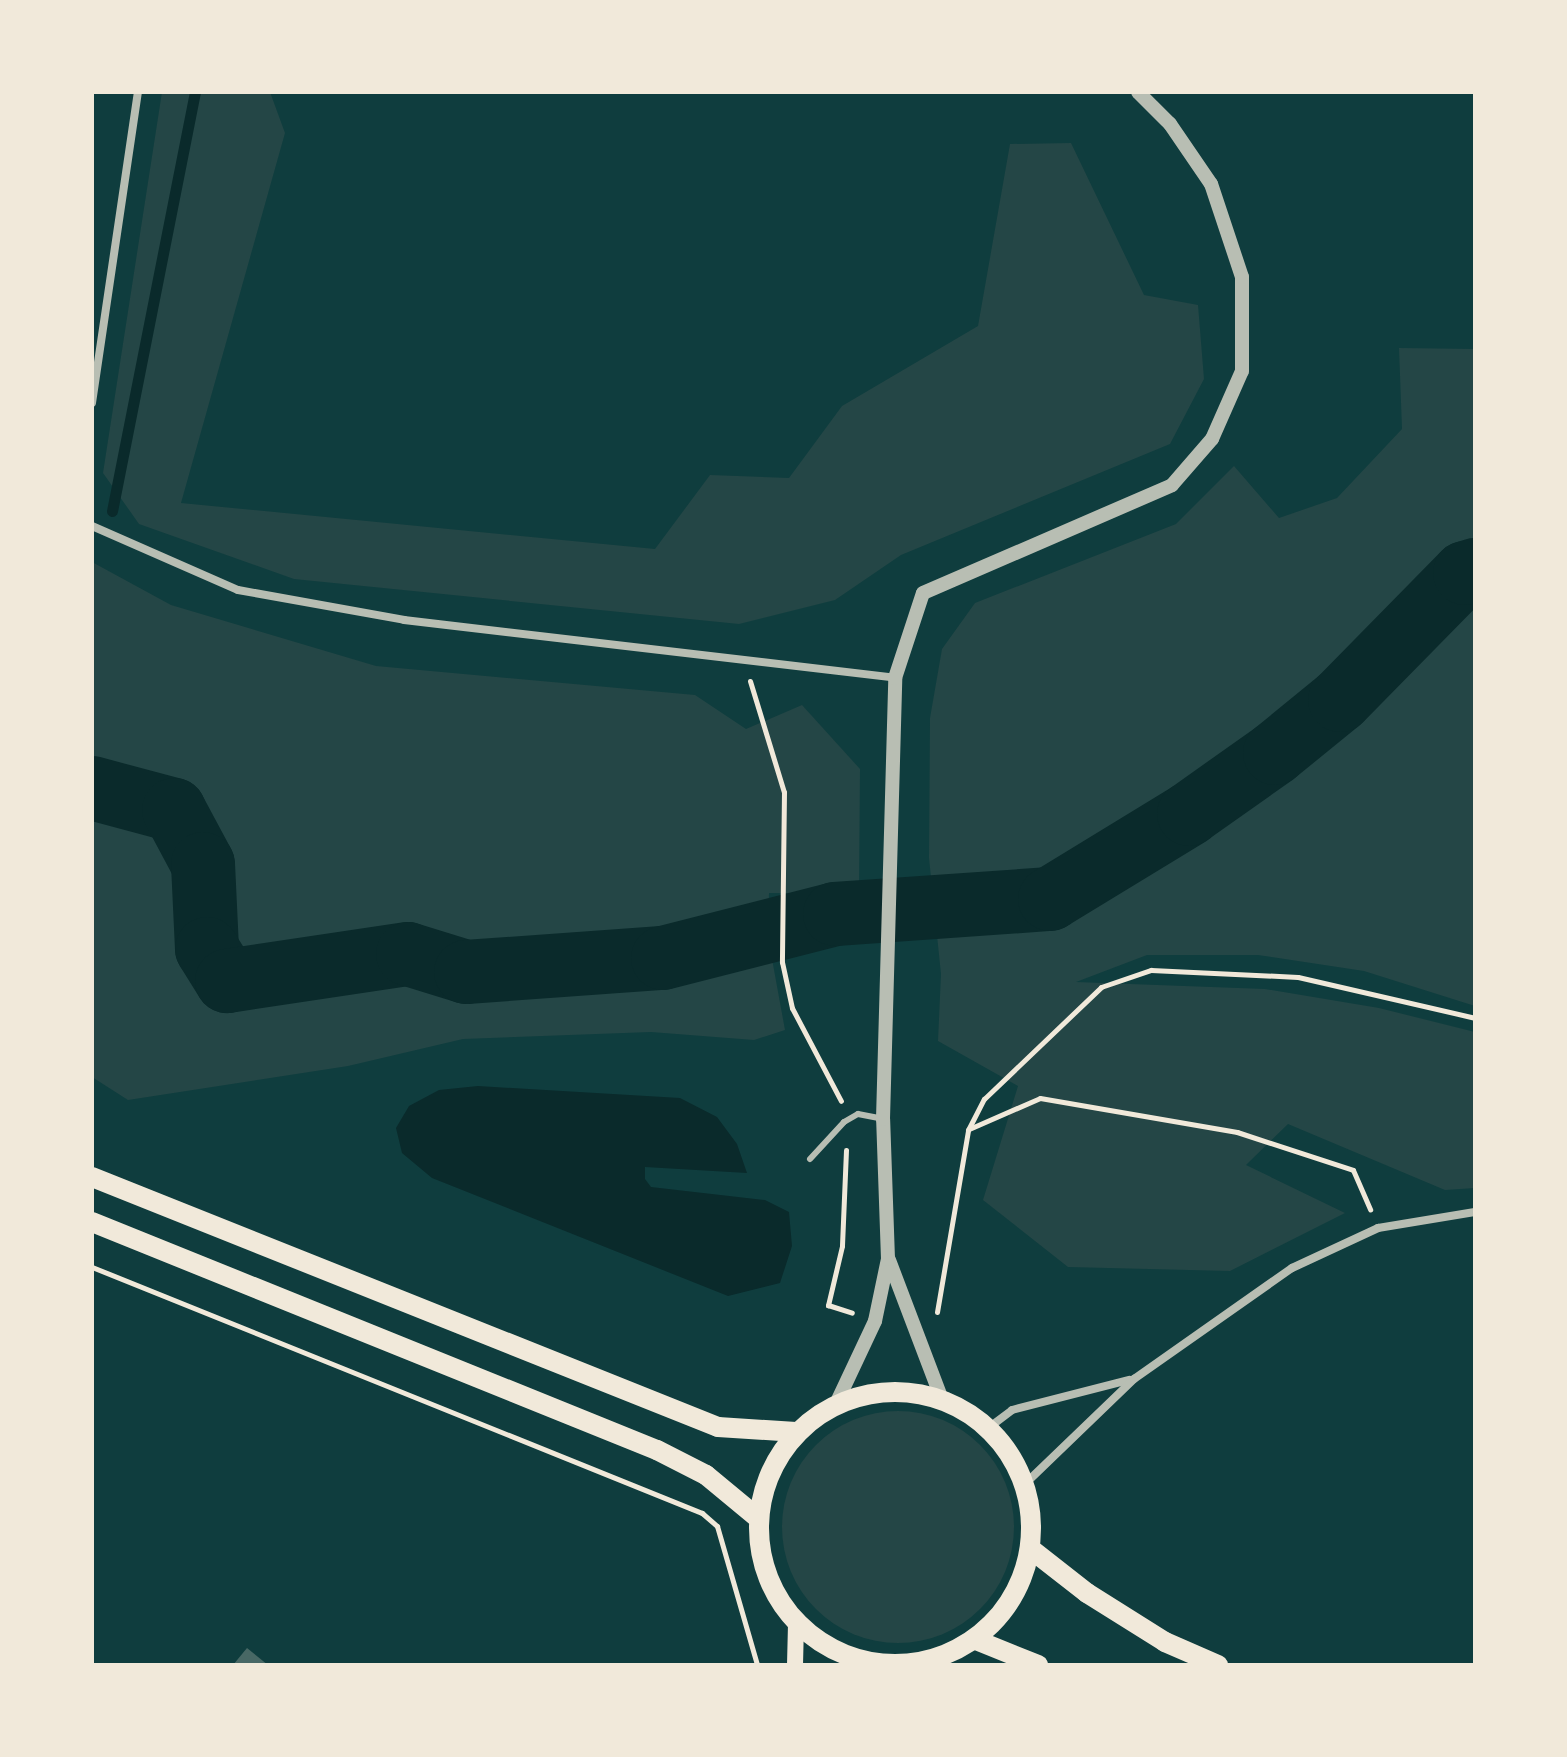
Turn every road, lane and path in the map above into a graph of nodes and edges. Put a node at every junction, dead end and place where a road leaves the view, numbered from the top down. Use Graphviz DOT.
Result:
graph roads {
  1 [pos="138,92"];
  2 [pos="1138,92"];
  3 [pos="92,403"];
  4 [pos="92,526"];
  5 [pos="742,658"];
  6 [pos="895,678"];
  7 [pos="782,937"];
  8 [pos="1475,1018"];
  9 [pos="883,1119"];
  10 [pos="968,1130"];
  11 [pos="810,1159"];
  12 [pos="92,1177"];
  13 [pos="1475,1212"];
  14 [pos="92,1222"];
  15 [pos="1378,1228"];
  16 [pos="888,1259"];
  17 [pos="92,1267"];
  18 [pos="936,1316"];
  19 [pos="1134,1379"];
  20 [pos="941,1397"];
  21 [pos="836,1404"];
  22 [pos="991,1426"];
  23 [pos="796,1432"];
  24 [pos="1027,1482"];
  25 [pos="758,1518"];
  26 [pos="1032,1550"];
  27 [pos="796,1623"];
  28 [pos="976,1640"];
  29 [pos="915,1664"];
  30 [pos="757,1665"];
  31 [pos="795,1665"];
  32 [pos="1038,1665"];
  33 [pos="1218,1665"];
  1 -- 3 [label="street"];
  2 -- 6 [label="street"];
  4 -- 5 [label="street"];
  5 -- 6 [label="street"];
  5 -- 7 [label="path"];
  6 -- 9 [label="street"];
  8 -- 10 [label="path"];
  9 -- 11 [label="lane"];
  9 -- 16 [label="street"];
  10 -- 15 [label="path"];
  10 -- 18 [label="path"];
  12 -- 23 [label="main road"];
  13 -- 15 [label="street"];
  14 -- 25 [label="main road"];
  15 -- 19 [label="street"];
  16 -- 20 [label="street"];
  16 -- 21 [label="street"];
  17 -- 30 [label="path"];
  19 -- 22 [label="street"];
  19 -- 24 [label="street"];
  20 -- 21 [label="main road"];
  20 -- 22 [label="main road"];
  21 -- 23 [label="main road"];
  22 -- 24 [label="main road"];
  23 -- 25 [label="main road"];
  24 -- 26 [label="main road"];
  25 -- 27 [label="main road"];
  26 -- 28 [label="main road"];
  26 -- 33 [label="main road"];
  27 -- 29 [label="main road"];
  27 -- 31 [label="main road"];
  28 -- 29 [label="main road"];
  28 -- 32 [label="main road"];
}
